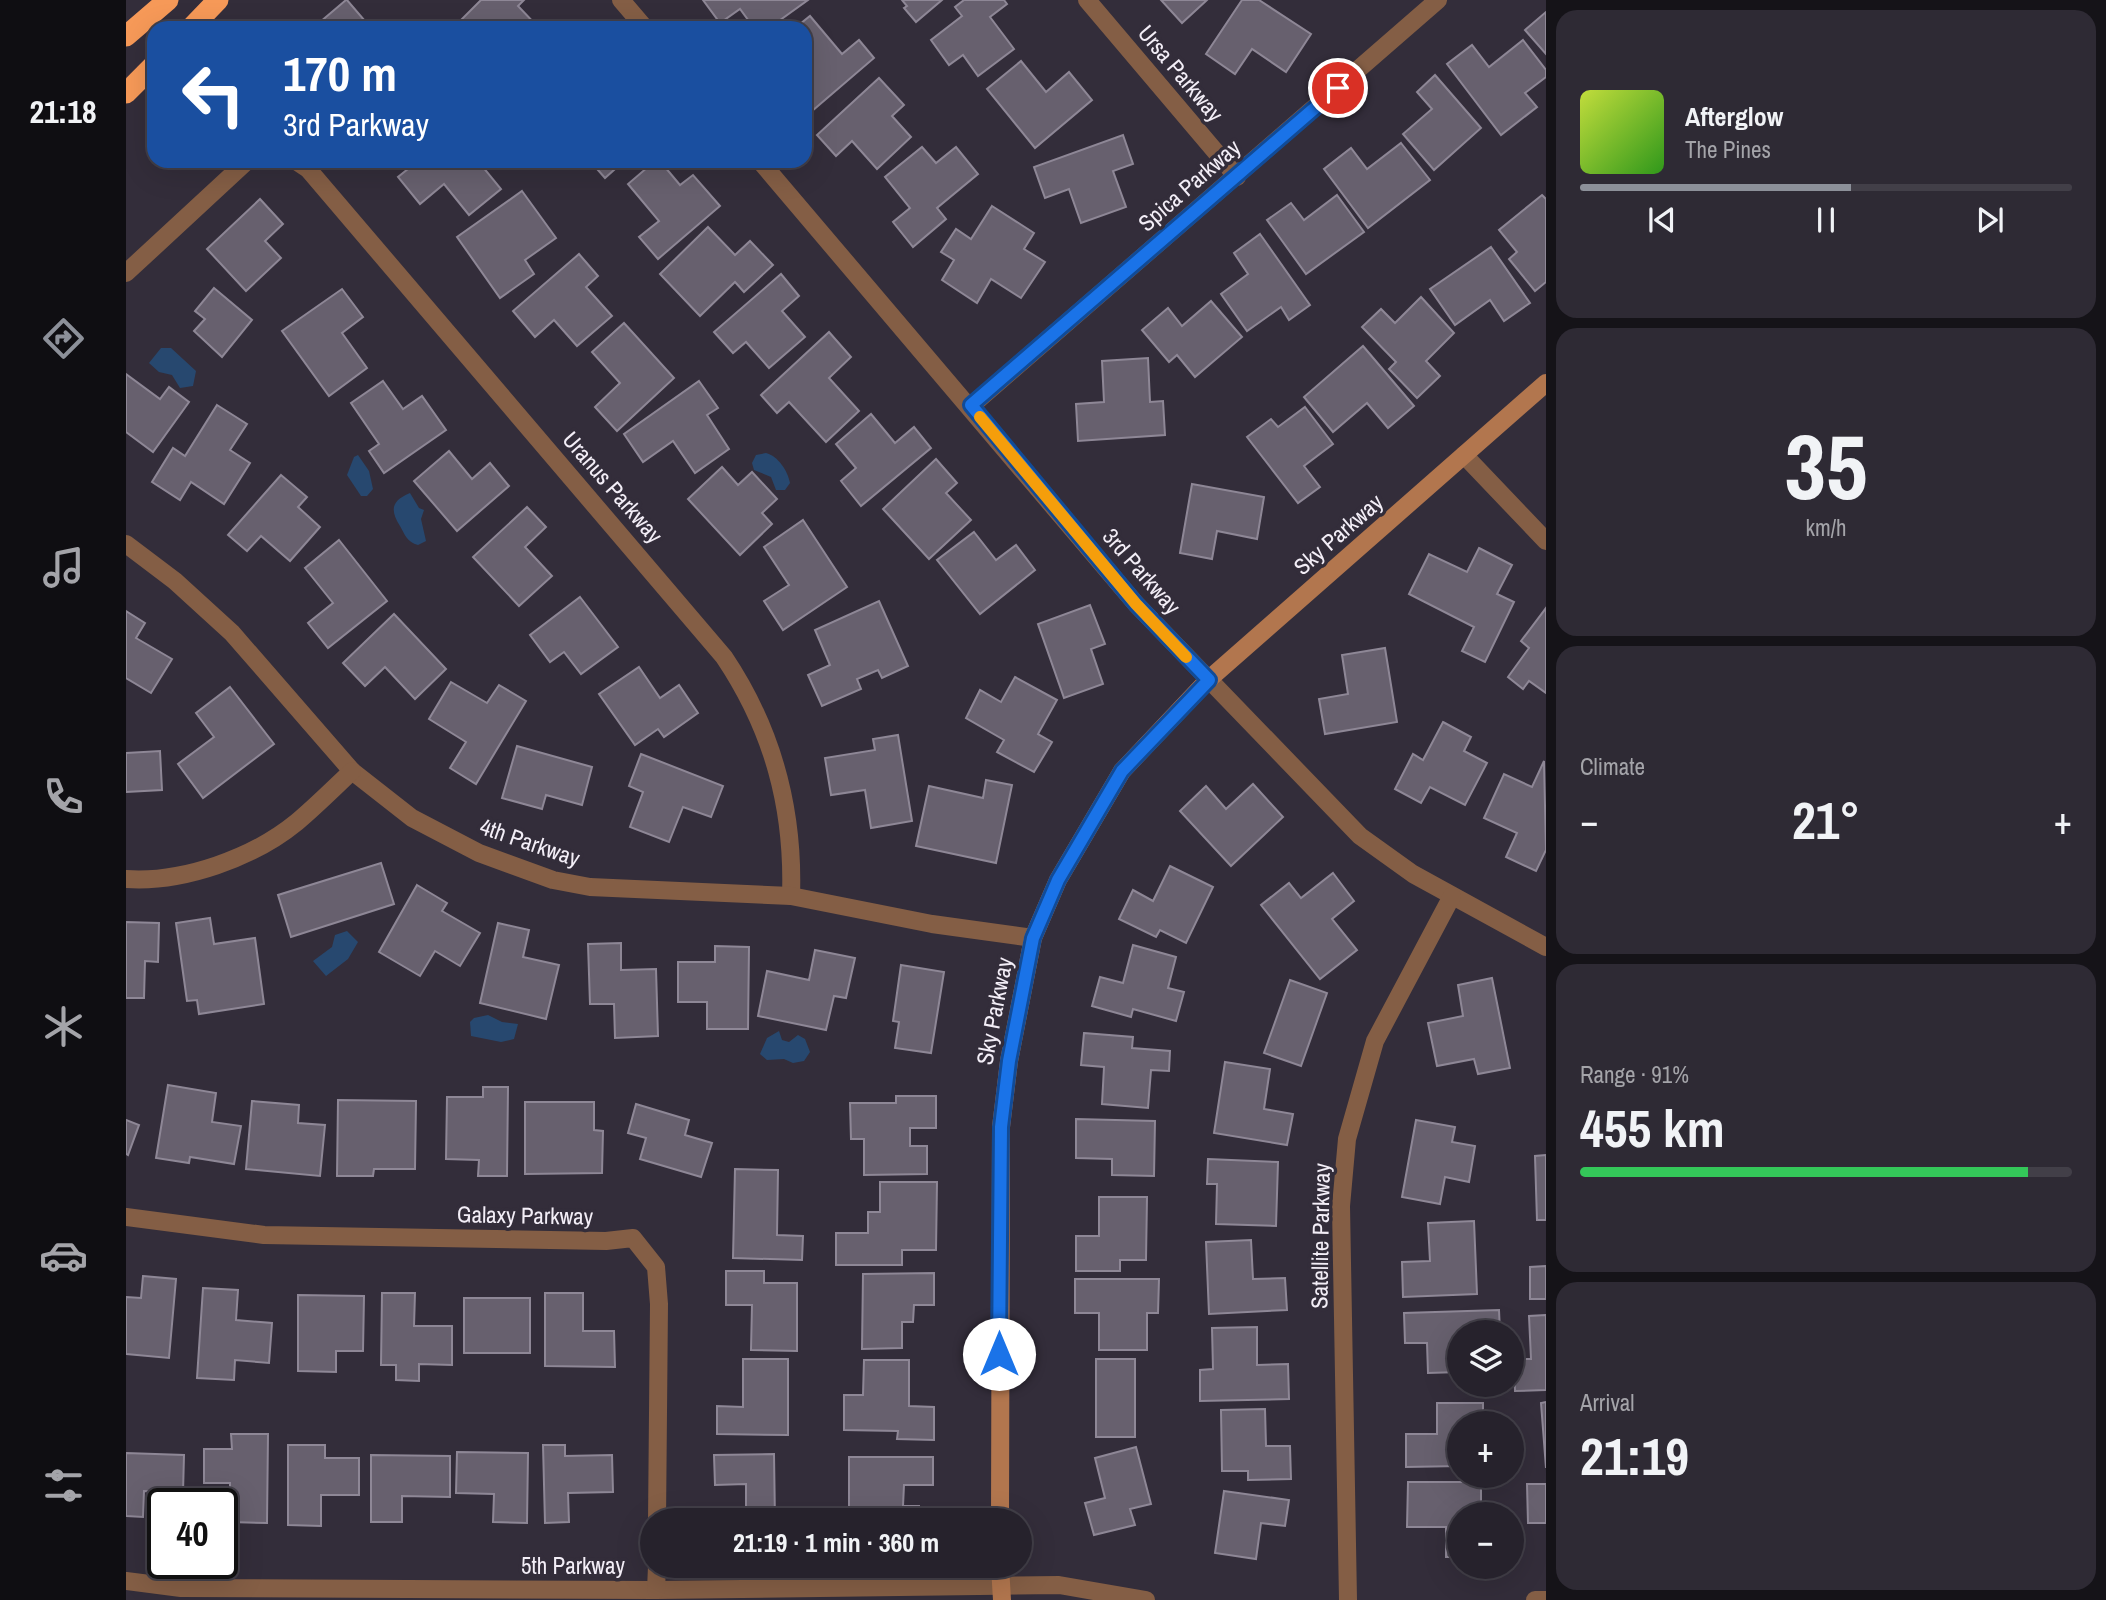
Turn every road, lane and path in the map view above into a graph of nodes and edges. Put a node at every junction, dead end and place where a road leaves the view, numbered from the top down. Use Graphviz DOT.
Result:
graph roads {
  1 [pos="169,0"];
  2 [pos="218,0"];
  3 [pos="621,0"];
  4 [pos="1087,0"];
  5 [pos="1438,0"];
  6 [pos="198,21"];
  7 [pos="639,21"];
  8 [pos="126,36"];
  9 [pos="147,72"];
  10 [pos="126,93"];
  11 [pos="239,168"];
  12 [pos="304,168"];
  13 [pos="766,168"];
  14 [pos="1237,177"];
  15 [pos="126,273"];
  16 [pos="1546,383"];
  17 [pos="971,405"];
  18 [pos="1464,455"];
  19 [pos="1546,541"];
  20 [pos="126,544"];
  21 [pos="1209,680"];
  22 [pos="352,771"];
  23 [pos="126,879"];
  24 [pos="791,896"];
  25 [pos="1452,897"];
  26 [pos="1033,938"];
  27 [pos="1546,947"];
  28 [pos="126,1217"];
  29 [pos="657,1508"];
  30 [pos="1000,1508"];
  31 [pos="656,1578"];
  32 [pos="126,1581"];
  33 [pos="656,1590"];
  34 [pos="1001,1593"];
  35 [pos="1146,1600"];
  36 [pos="1348,1600"];
  37 [pos="1535,1600"];
  38 [pos="1546,1600"];
  1 -- 8 [label="highway"];
  2 -- 6 [label="highway"];
  3 -- 7 [label="street"];
  4 -- 14 [label="street, Ursa Parkway"];
  5 -- 14 [label="street, Spica Parkway"];
  9 -- 10 [label="highway"];
  11 -- 15 [label="street"];
  12 -- 24 [label="street, Uranus Parkway"];
  13 -- 17 [label="street, 3rd Parkway"];
  14 -- 17 [label="street, Spica Parkway"];
  16 -- 18 [label="street, Sky Parkway"];
  17 -- 21 [label="street, 3rd Parkway"];
  18 -- 19 [label="street"];
  18 -- 21 [label="street, Sky Parkway"];
  20 -- 22 [label="street, 4th Parkway"];
  21 -- 25 [label="street, 3rd Parkway"];
  21 -- 26 [label="street, Sky Parkway"];
  22 -- 23 [label="street"];
  22 -- 24 [label="street, 4th Parkway"];
  24 -- 26 [label="street, 4th Parkway"];
  25 -- 27 [label="street, 3rd Parkway"];
  25 -- 36 [label="street, Satellite Parkway"];
  26 -- 30 [label="street, Sky Parkway"];
  28 -- 29 [label="street, Galaxy Parkway"];
  31 -- 33 [label="street"];
  32 -- 33 [label="street, 5th Parkway"];
  33 -- 34 [label="street, 5th Parkway"];
  34 -- 35 [label="street, 5th Parkway"];
  37 -- 38 [label="street"];
}
